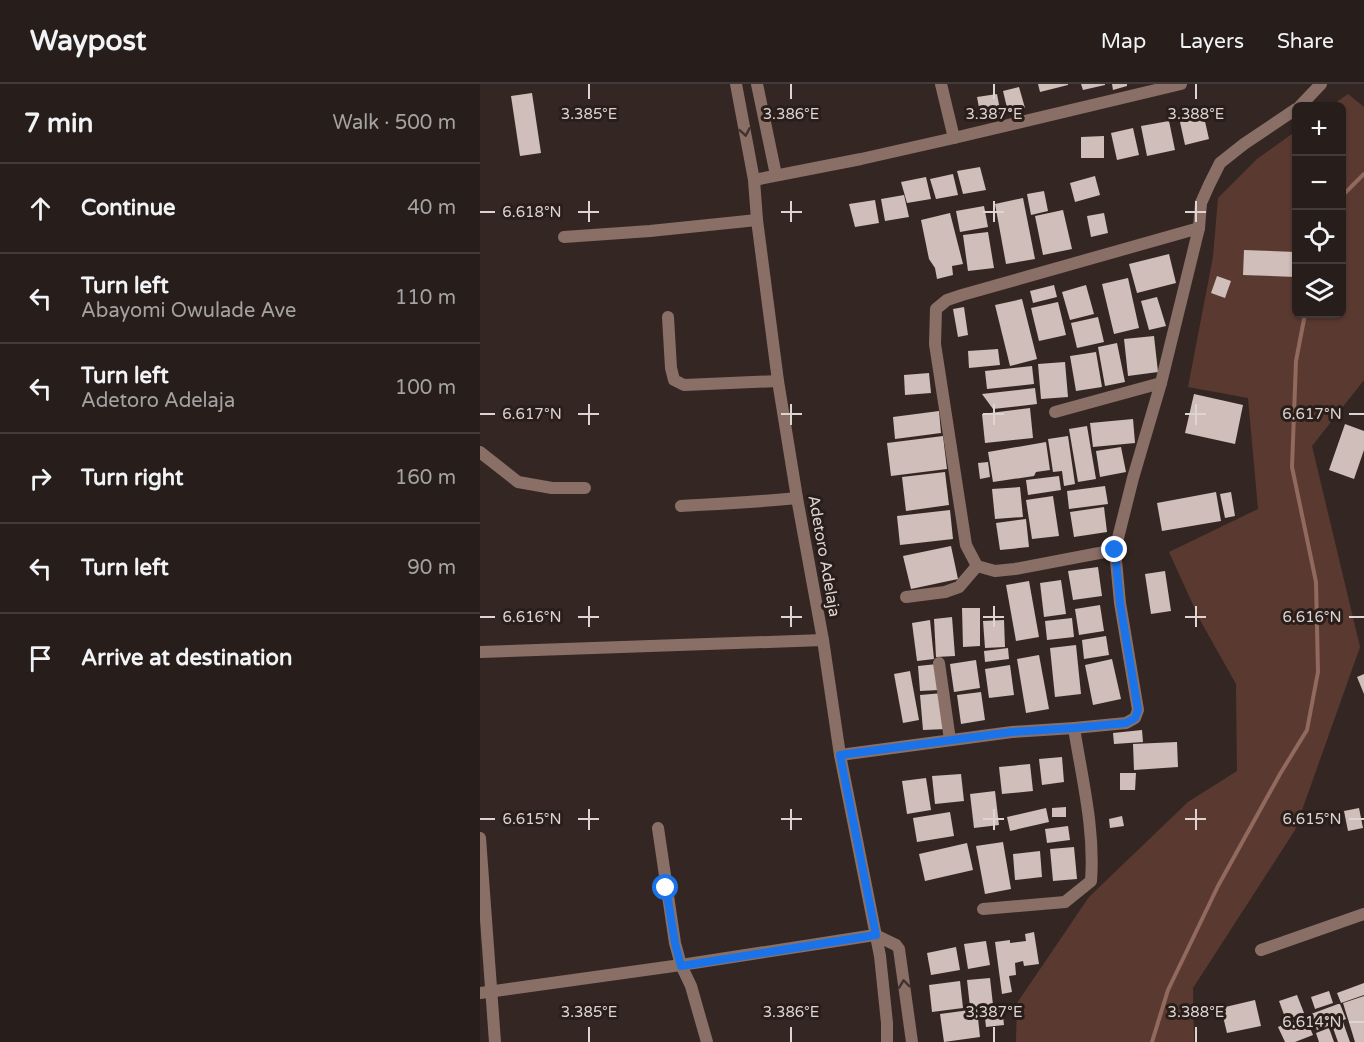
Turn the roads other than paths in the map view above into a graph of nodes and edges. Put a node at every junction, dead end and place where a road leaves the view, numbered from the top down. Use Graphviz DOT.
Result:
graph roads {
  1 [pos="736,84"];
  2 [pos="757,84"];
  3 [pos="941,84"];
  4 [pos="1180,84"];
  5 [pos="1321,84"];
  6 [pos="1304,102"];
  7 [pos="1292,112"];
  8 [pos="954,138"];
  9 [pos="776,175"];
  10 [pos="754,180"];
  11 [pos="758,220"];
  12 [pos="1199,228"];
  13 [pos="564,237"];
  14 [pos="668,317"];
  15 [pos="778,381"];
  16 [pos="1161,383"];
  17 [pos="1055,412"];
  18 [pos="480,452"];
  19 [pos="585,489"];
  20 [pos="797,498"];
  21 [pos="681,506"];
  22 [pos="1115,550"];
  23 [pos="976,566"];
  24 [pos="906,597"];
  25 [pos="823,640"];
  26 [pos="480,652"];
  27 [pos="939,663"];
  28 [pos="1074,728"];
  29 [pos="950,740"];
  30 [pos="840,755"];
  31 [pos="658,828"];
  32 [pos="480,838"];
  33 [pos="983,909"];
  34 [pos="1364,914"];
  35 [pos="876,935"];
  36 [pos="1261,950"];
  37 [pos="681,966"];
  38 [pos="485,992"];
  39 [pos="495,1042"];
  40 [pos="707,1042"];
  41 [pos="887,1042"];
  42 [pos="912,1042"];
  1 -- 10 [label="street, Adetoro Adelaja, one-way"];
  2 -- 9 [label="street"];
  3 -- 8 [label="street"];
  4 -- 8 [label="street"];
  5 -- 6 [label="street"];
  7 -- 12 [label="street"];
  8 -- 9 [label="street"];
  9 -- 10 [label="street"];
  10 -- 11 [label="street, Adetoro Adelaja"];
  11 -- 13 [label="street"];
  11 -- 15 [label="street, Adetoro Adelaja"];
  12 -- 16 [label="street"];
  12 -- 23 [label="street"];
  14 -- 15 [label="street"];
  15 -- 20 [label="street, Adetoro Adelaja"];
  16 -- 17 [label="street"];
  16 -- 22 [label="street"];
  18 -- 19 [label="street"];
  20 -- 21 [label="street"];
  20 -- 25 [label="street, Adetoro Adelaja"];
  22 -- 23 [label="street"];
  22 -- 28 [label="street"];
  23 -- 24 [label="street"];
  25 -- 26 [label="street"];
  25 -- 30 [label="street, Adetoro Adelaja"];
  27 -- 29 [label="street"];
  28 -- 29 [label="street"];
  28 -- 33 [label="street"];
  29 -- 30 [label="street"];
  30 -- 35 [label="street, Adetoro Adelaja"];
  31 -- 37 [label="street"];
  32 -- 38 [label="street"];
  34 -- 36 [label="street"];
  35 -- 37 [label="street"];
  35 -- 41 [label="street, Adetoro Adelaja"];
  42 -- 35 [label="street, one-way"];
  37 -- 38 [label="street"];
  37 -- 40 [label="street"];
  38 -- 39 [label="street"];
}
